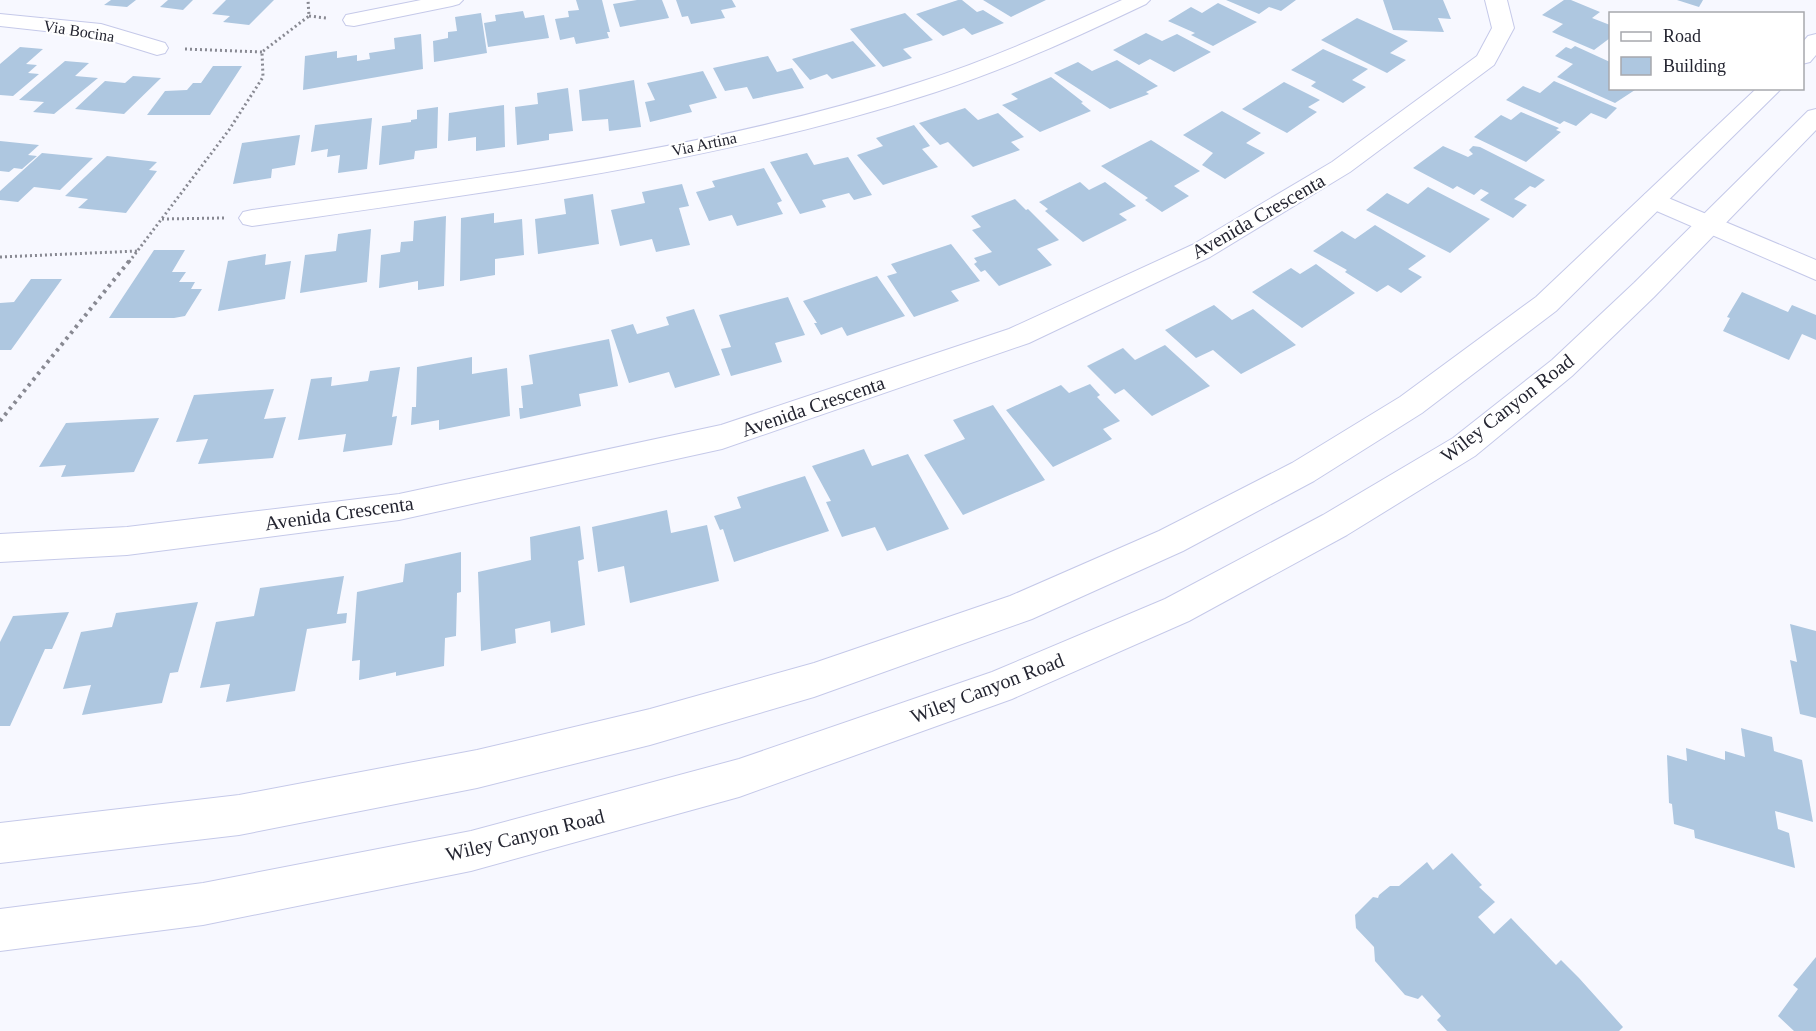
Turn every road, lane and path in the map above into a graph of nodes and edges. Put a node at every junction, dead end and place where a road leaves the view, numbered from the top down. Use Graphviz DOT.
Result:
graph roads {
  1 [pos="308,0"];
  2 [pos="452,0"];
  3 [pos="1138,0"];
  4 [pos="1496,0"];
  5 [pos="0,20"];
  6 [pos="354,20"];
  7 [pos="1816,41"];
  8 [pos="157,48"];
  9 [pos="262,52"];
  10 [pos="1804,56"];
  11 [pos="1769,90"];
  12 [pos="1816,116"];
  13 [pos="1654,200"];
  14 [pos="252,218"];
  15 [pos="162,219"];
  16 [pos="1709,225"];
  17 [pos="138,251"];
  18 [pos="0,257"];
  19 [pos="1816,271"];
  20 [pos="0,421"];
  21 [pos="0,548"];
  22 [pos="0,843"];
  23 [pos="0,930"];
  1 -- 9 [label="path"];
  2 -- 6 [label="main road"];
  3 -- 14 [label="main road, Via Artina"];
  4 -- 21 [label="main road, Avenida Crescenta"];
  5 -- 8 [label="main road, Via Bocina"];
  7 -- 10 [label="main road"];
  8 -- 9 [label="path"];
  9 -- 15 [label="path"];
  11 -- 13 [label="main road"];
  12 -- 16 [label="main road, Wiley Canyon Road"];
  13 -- 16 [label="main road"];
  13 -- 22 [label="main road"];
  14 -- 15 [label="path"];
  15 -- 17 [label="path"];
  16 -- 19 [label="main road"];
  16 -- 23 [label="main road, Wiley Canyon Road"];
  17 -- 18 [label="path"];
  17 -- 20 [label="path"];
}
